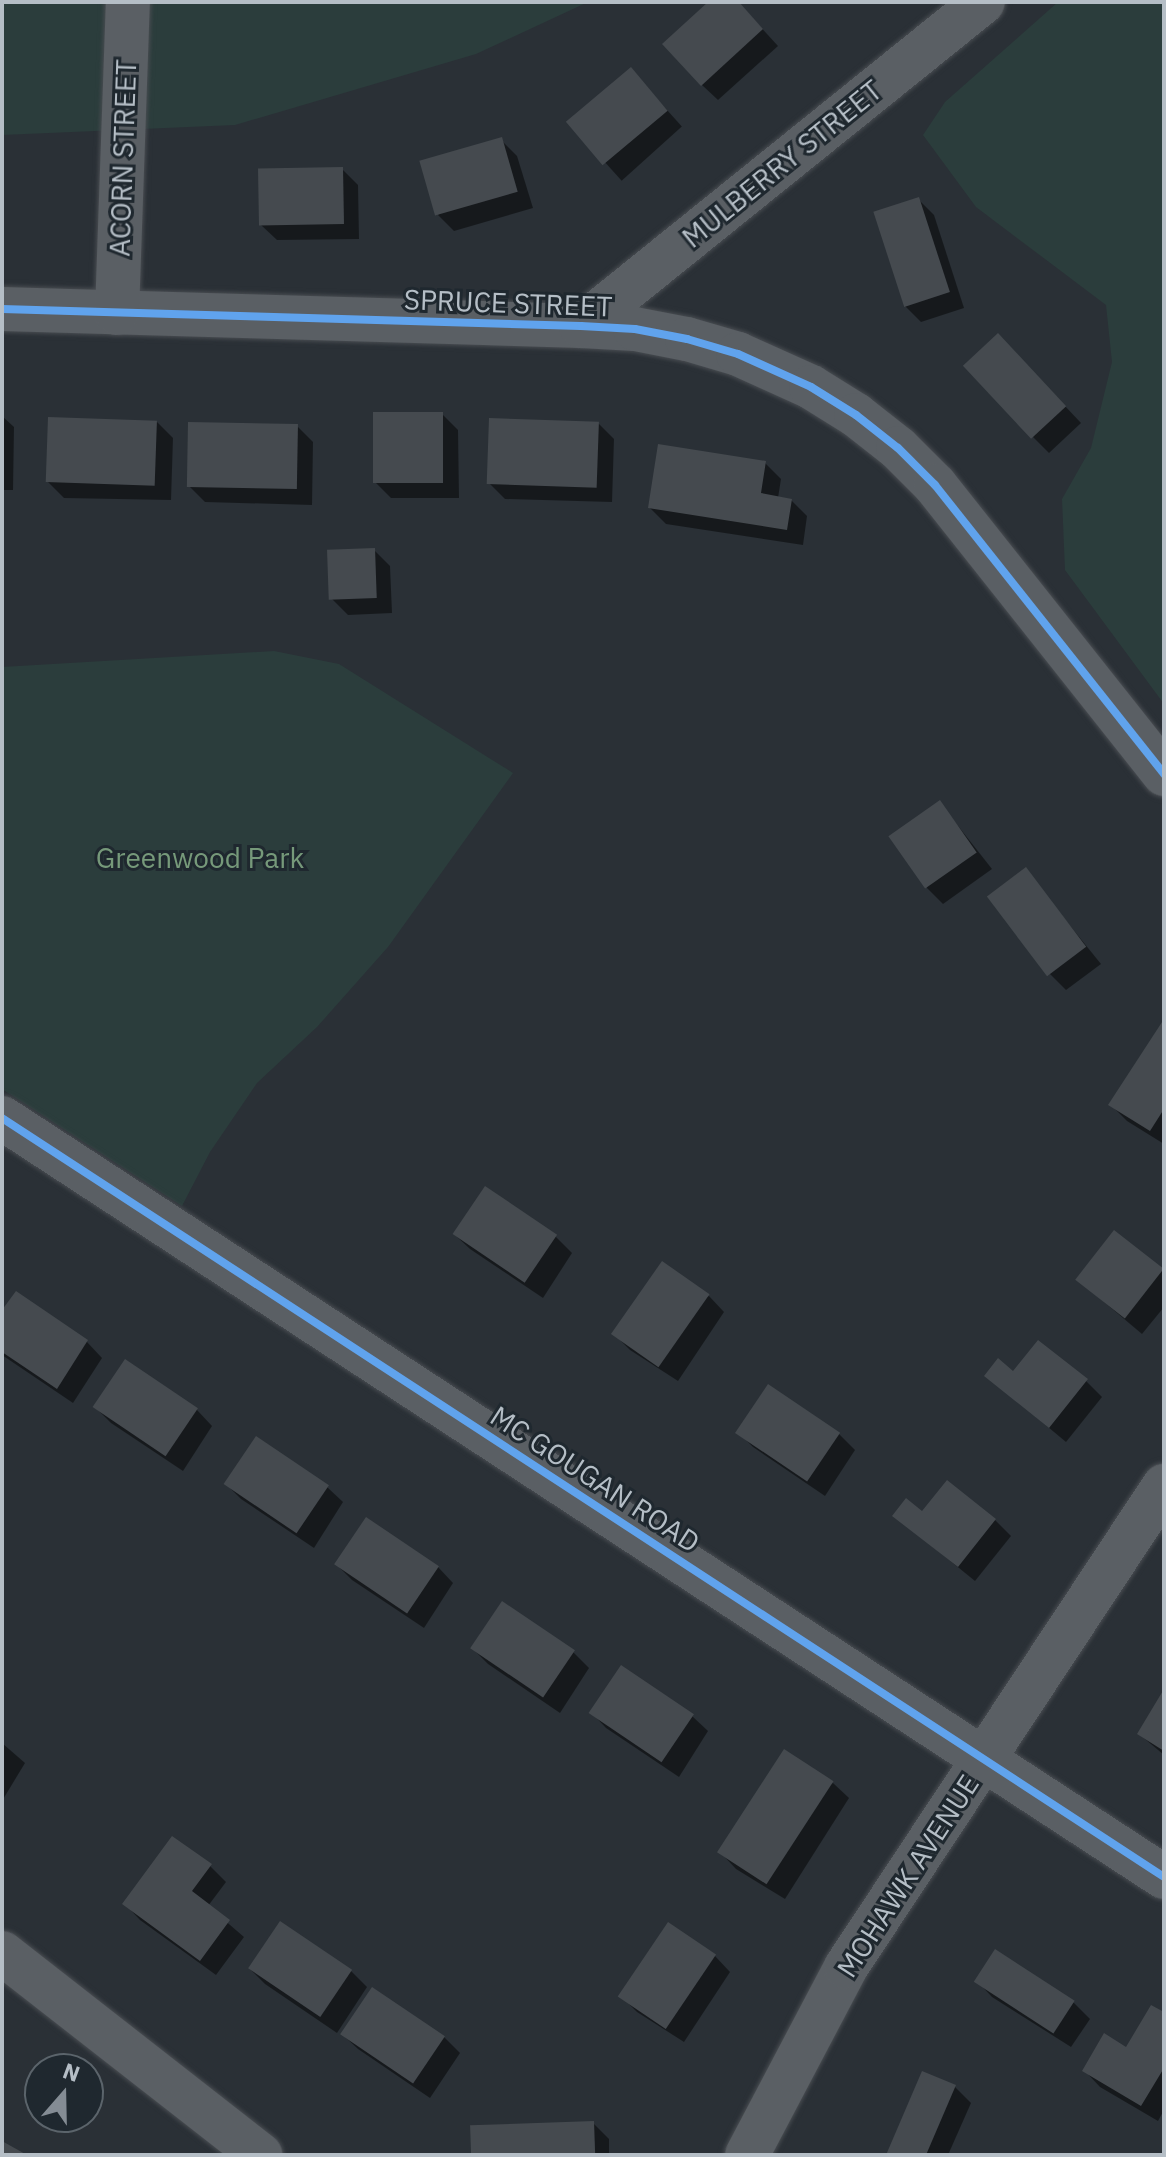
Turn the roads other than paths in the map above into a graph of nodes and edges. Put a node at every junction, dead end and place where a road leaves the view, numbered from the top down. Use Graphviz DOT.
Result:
graph roads {
  1 [pos="128,2"];
  2 [pos="983,2"];
  3 [pos="2,309"];
  4 [pos="117,313"];
  5 [pos="581,326"];
  6 [pos="1164,774"];
  7 [pos="2,1118"];
  8 [pos="1164,1486"];
  9 [pos="984,1761"];
  10 [pos="1164,1877"];
  11 [pos="2,1953"];
  12 [pos="261,2155"];
  13 [pos="747,2155"];
  1 -- 4 [label="street, ACORN STREET"];
  2 -- 5 [label="street, MULBERRY STREET"];
  3 -- 4 [label="street, SPRUCE STREET"];
  4 -- 5 [label="street, SPRUCE STREET"];
  5 -- 6 [label="street, SPRUCE STREET"];
  7 -- 9 [label="street, MC GOUGAN ROAD"];
  8 -- 9 [label="street, MOHAWK AVENUE"];
  9 -- 10 [label="street, MC GOUGAN ROAD"];
  9 -- 13 [label="street, MOHAWK AVENUE"];
  11 -- 12 [label="street"];
}
